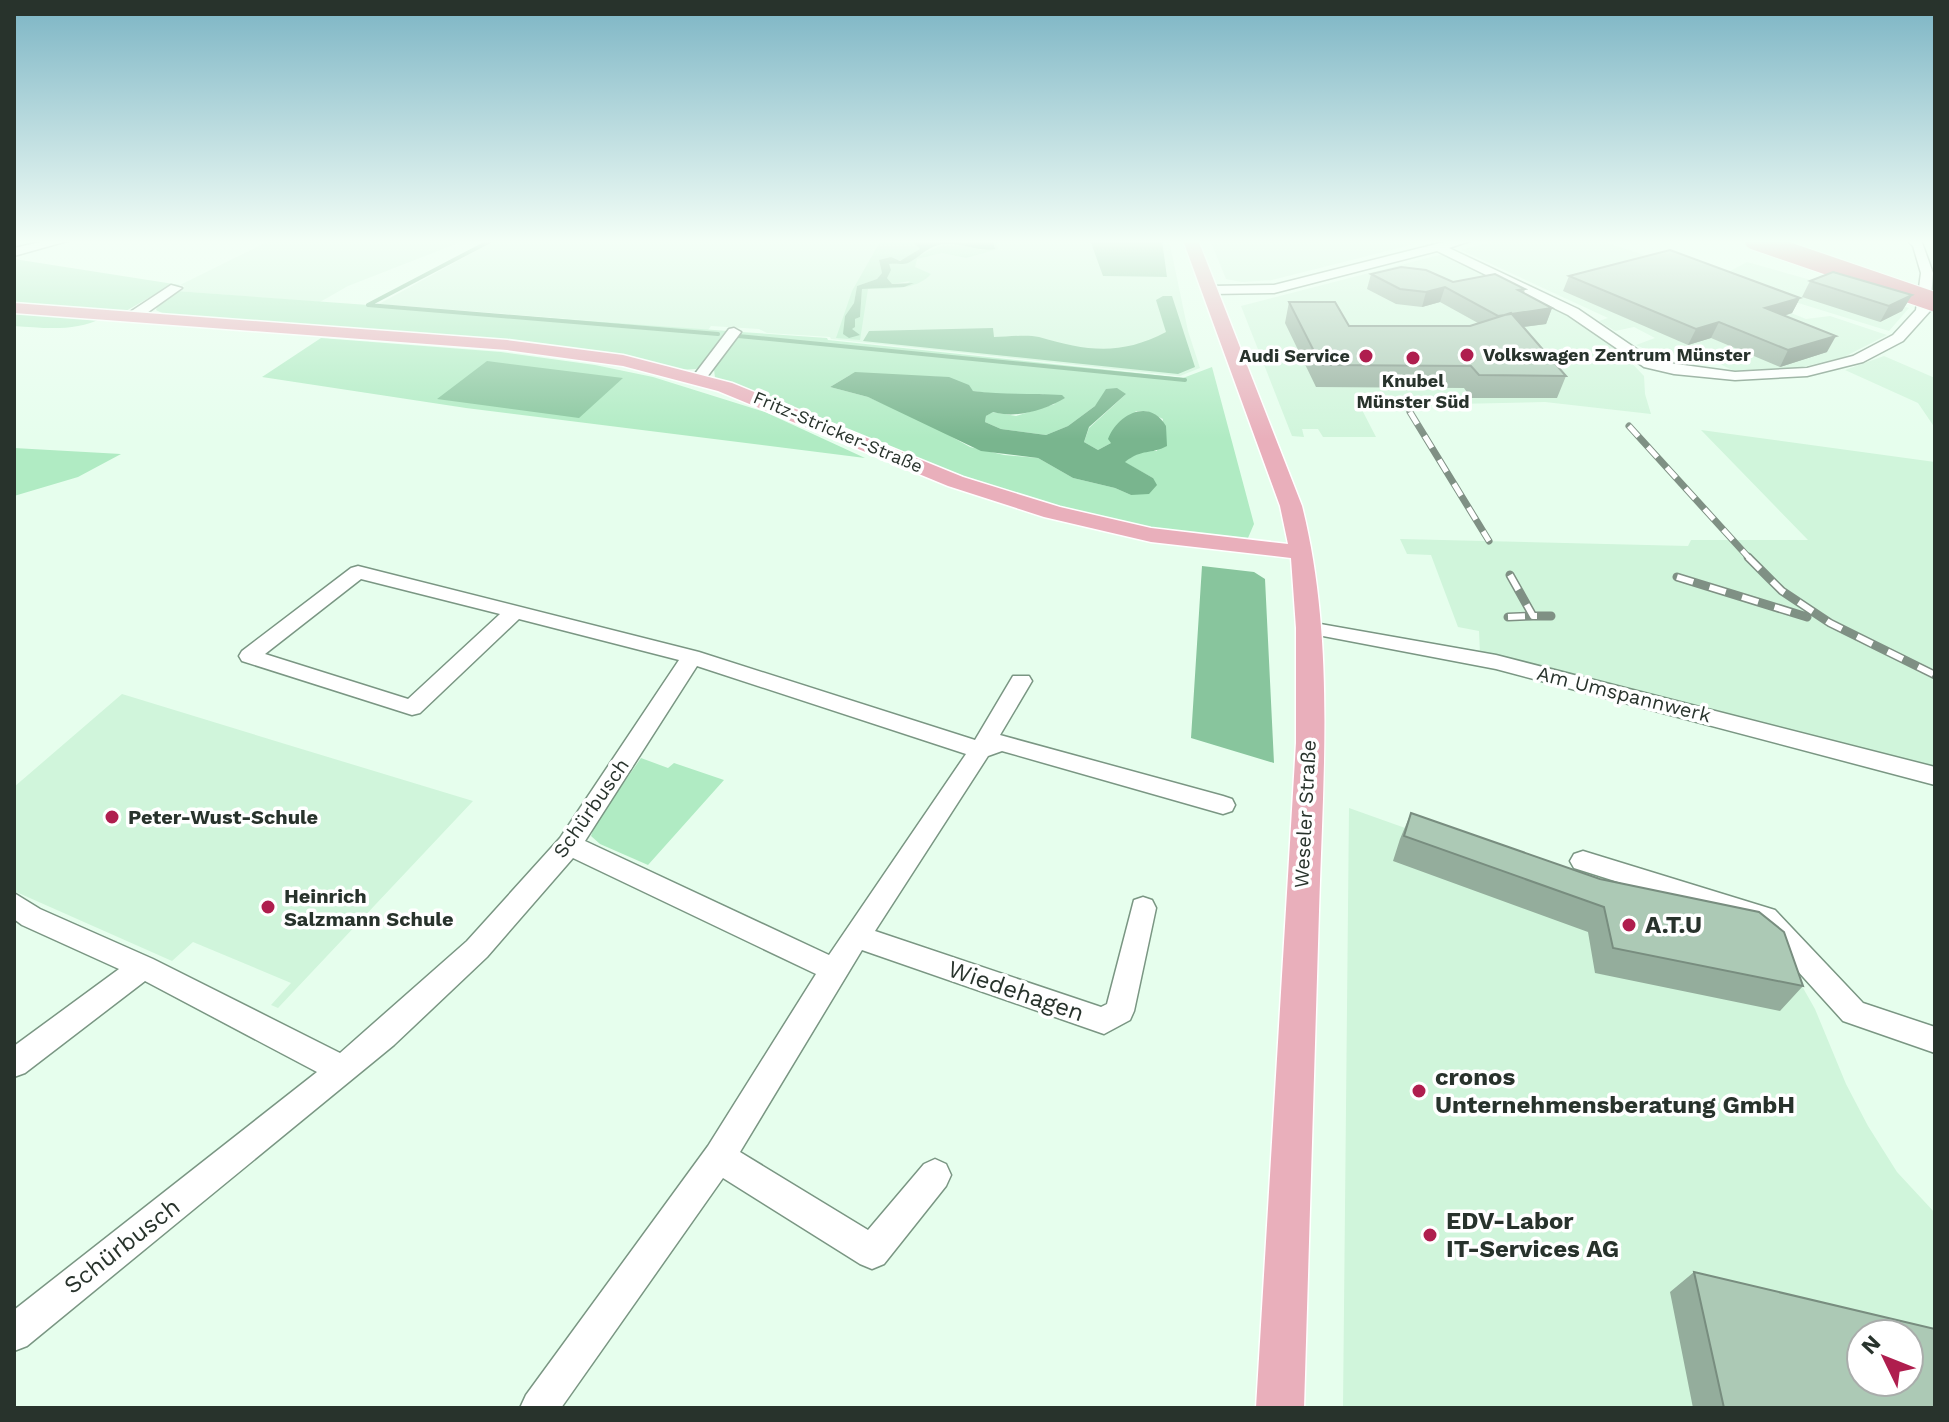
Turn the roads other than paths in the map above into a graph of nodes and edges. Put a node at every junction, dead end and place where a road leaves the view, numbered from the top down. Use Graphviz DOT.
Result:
graph roads {
  1 [pos="148,306"];
  2 [pos="1216,306"];
  3 [pos="1561,306"];
  4 [pos="1923,306"];
  5 [pos="14,308"];
  6 [pos="132,317"];
  7 [pos="730,337"];
  8 [pos="699,378"];
  9 [pos="1302,552"];
  10 [pos="517,610"];
  11 [pos="1309,628"];
  12 [pos="692,657"];
  13 [pos="1021,681"];
  14 [pos="980,750"];
  15 [pos="1935,776"];
  16 [pos="1223,805"];
  17 [pos="569,845"];
  18 [pos="1583,861"];
  19 [pos="1143,908"];
  20 [pos="20,917"];
  21 [pos="856,936"];
  22 [pos="143,967"];
  23 [pos="834,970"];
  24 [pos="1935,1040"];
  25 [pos="14,1063"];
  26 [pos="343,1070"];
  27 [pos="719,1157"];
  28 [pos="935,1175"];
  29 [pos="14,1333"];
  30 [pos="539,1408"];
  31 [pos="1280,1408"];
  1 -- 6 [label="street"];
  2 -- 9 [label="main road, Weseler Straße"];
  3 -- 4 [label="street"];
  5 -- 6 [label="main road, Fritz-Stricker-Straße"];
  6 -- 8 [label="main road, Fritz-Stricker-Straße"];
  7 -- 8 [label="street"];
  8 -- 9 [label="main road, Fritz-Stricker-Straße"];
  9 -- 11 [label="main road, Weseler Straße"];
  10 -- 10 [label="street"];
  10 -- 12 [label="street"];
  11 -- 15 [label="street, Am Umspannwerk"];
  11 -- 31 [label="main road, Weseler Straße"];
  12 -- 14 [label="street"];
  12 -- 17 [label="street, Schürbusch"];
  13 -- 14 [label="street"];
  14 -- 16 [label="street"];
  14 -- 21 [label="street"];
  17 -- 23 [label="street"];
  17 -- 26 [label="street, Schürbusch"];
  18 -- 24 [label="street"];
  19 -- 21 [label="street, Wiedehagen"];
  20 -- 22 [label="street"];
  21 -- 23 [label="street"];
  22 -- 25 [label="street"];
  22 -- 26 [label="street"];
  23 -- 27 [label="street"];
  26 -- 29 [label="street, Schürbusch"];
  27 -- 28 [label="street"];
  27 -- 30 [label="street"];
}
